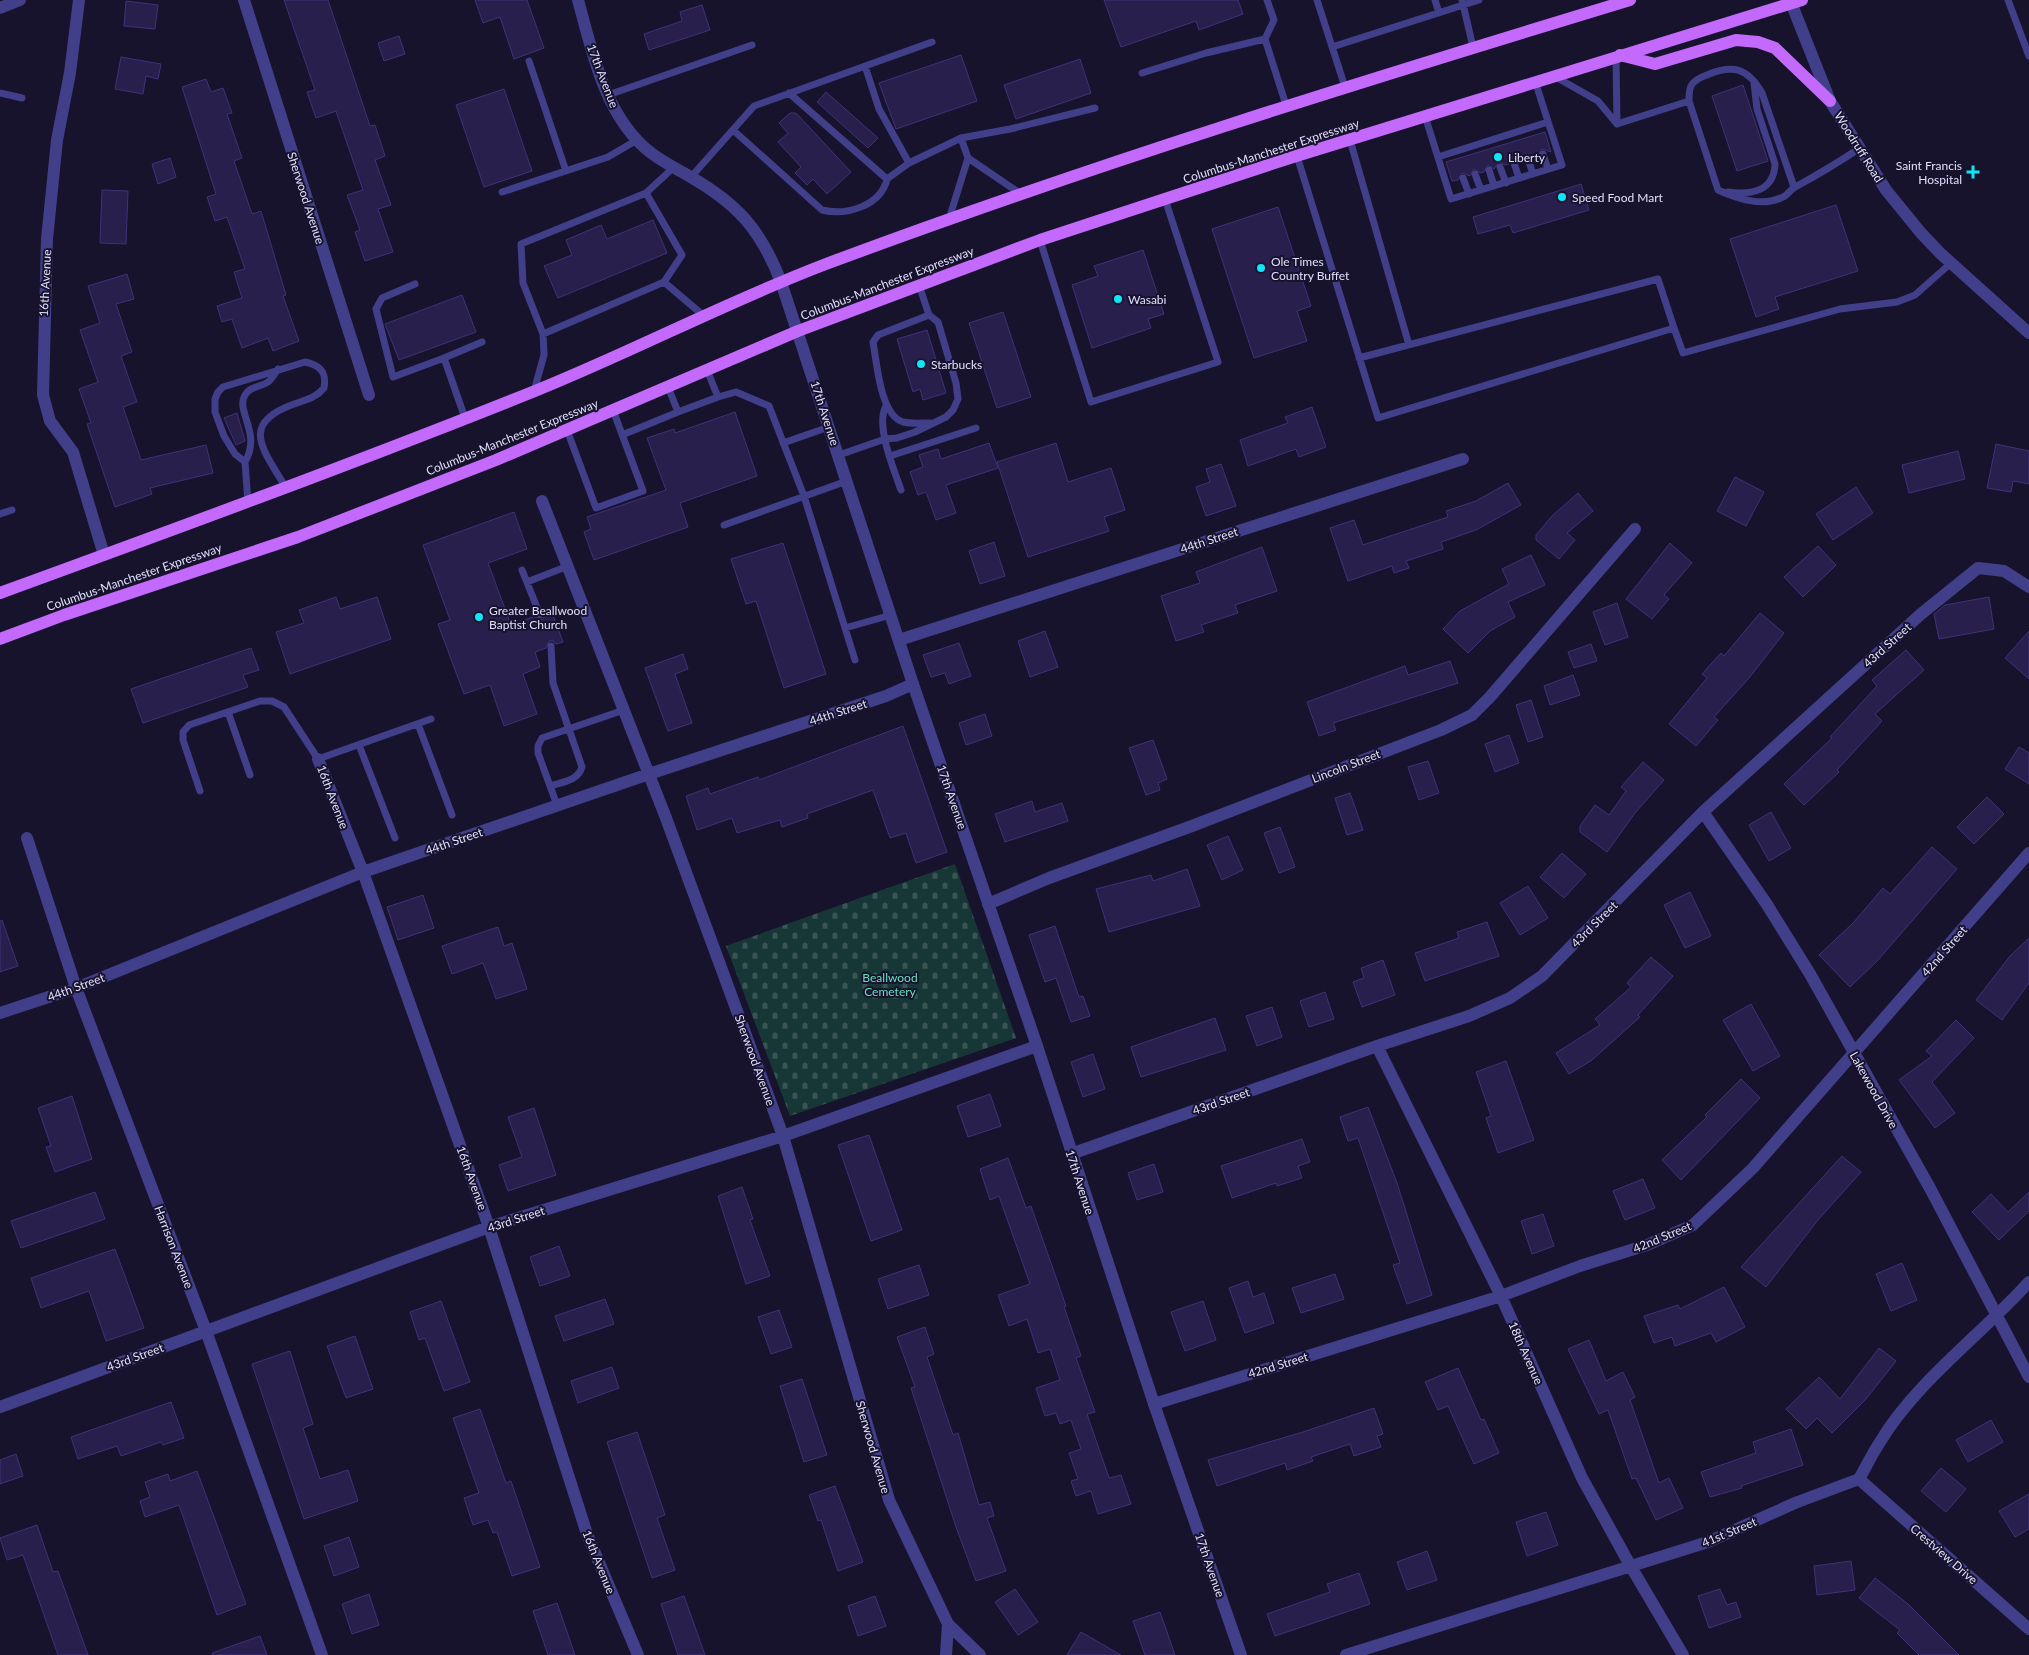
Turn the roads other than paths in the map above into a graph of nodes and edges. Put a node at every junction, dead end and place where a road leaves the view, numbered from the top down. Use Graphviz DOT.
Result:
graph roads {
  1 [pos="20,0"];
  2 [pos="79,0"];
  3 [pos="244,0"];
  4 [pos="578,0"];
  5 [pos="1267,0"];
  6 [pos="1317,0"];
  7 [pos="1434,0"];
  8 [pos="1479,0"];
  9 [pos="1629,0"];
  10 [pos="2008,0"];
  11 [pos="1795,1"];
  12 [pos="1463,2"];
  13 [pos="0,8"];
  14 [pos="1438,13"];
  15 [pos="1265,38"];
  16 [pos="932,42"];
  17 [pos="752,45"];
  18 [pos="1332,47"];
  19 [pos="1473,47"];
  20 [pos="1618,56"];
  21 [pos="2029,56"];
  22 [pos="529,61"];
  23 [pos="865,66"];
  24 [pos="1142,73"];
  25 [pos="1554,76"];
  26 [pos="1754,79"];
  27 [pos="1535,81"];
  28 [pos="1345,87"];
  29 [pos="0,93"];
  30 [pos="789,93"];
  31 [pos="608,95"];
  32 [pos="22,98"];
  33 [pos="1689,101"];
  34 [pos="1830,101"];
  35 [pos="1286,105"];
  36 [pos="1095,108"];
  37 [pos="1425,116"];
  38 [pos="1548,122"];
  39 [pos="1617,124"];
  40 [pos="1534,126"];
  41 [pos="733,130"];
  42 [pos="1519,131"];
  43 [pos="1537,134"];
  44 [pos="1506,135"];
  45 [pos="961,138"];
  46 [pos="1521,139"];
  47 [pos="637,140"];
  48 [pos="1350,140"];
  49 [pos="1492,140"];
  50 [pos="1508,143"];
  51 [pos="1494,148"];
  52 [pos="1860,148"];
  53 [pos="1543,154"];
  54 [pos="1296,156"];
  55 [pos="1438,157"];
  56 [pos="968,158"];
  57 [pos="1528,158"];
  58 [pos="909,163"];
  59 [pos="1514,163"];
  60 [pos="1500,167"];
  61 [pos="674,168"];
  62 [pos="1548,169"];
  63 [pos="1489,170"];
  64 [pos="566,171"];
  65 [pos="1475,174"];
  66 [pos="1533,174"];
  67 [pos="691,177"];
  68 [pos="1463,178"];
  69 [pos="1519,178"];
  70 [pos="887,179"];
  71 [pos="1506,183"];
  72 [pos="1494,186"];
  73 [pos="1794,186"];
  74 [pos="1481,190"];
  75 [pos="1718,190"];
  76 [pos="502,192"];
  77 [pos="646,193"];
  78 [pos="1021,194"];
  79 [pos="1468,194"];
  80 [pos="1166,199"];
  81 [pos="949,220"];
  82 [pos="1040,240"];
  83 [pos="1951,263"];
  84 [pos="664,282"];
  85 [pos="781,282"];
  86 [pos="415,284"];
  87 [pos="919,285"];
  88 [pos="929,315"];
  89 [pos="704,316"];
  90 [pos="1674,328"];
  91 [pos="798,331"];
  92 [pos="2029,333"];
  93 [pos="543,334"];
  94 [pos="482,342"];
  95 [pos="1409,345"];
  96 [pos="444,358"];
  97 [pos="1359,358"];
  98 [pos="278,369"];
  99 [pos="707,370"];
  100 [pos="668,387"];
  101 [pos="534,392"];
  102 [pos="369,395"];
  103 [pos="718,397"];
  104 [pos="886,406"];
  105 [pos="614,410"];
  106 [pos="678,412"];
  107 [pos="465,418"];
  108 [pos="930,423"];
  109 [pos="829,427"];
  110 [pos="976,428"];
  111 [pos="567,430"];
  112 [pos="622,435"];
  113 [pos="885,439"];
  114 [pos="783,443"];
  115 [pos="838,455"];
  116 [pos="890,456"];
  117 [pos="1463,459"];
  118 [pos="245,462"];
  119 [pos="847,482"];
  120 [pos="286,489"];
  121 [pos="901,490"];
  122 [pos="804,496"];
  123 [pos="542,501"];
  124 [pos="248,503"];
  125 [pos="12,510"];
  126 [pos="0,514"];
  127 [pos="724,525"];
  128 [pos="1635,529"];
  129 [pos="104,555"];
  130 [pos="568,566"];
  131 [pos="522,570"];
  132 [pos="527,582"];
  133 [pos="2029,586"];
  134 [pos="0,594"];
  135 [pos="540,615"];
  136 [pos="891,615"];
  137 [pos="845,628"];
  138 [pos="0,639"];
  139 [pos="899,640"];
  140 [pos="551,646"];
  141 [pos="855,660"];
  142 [pos="914,684"];
  143 [pos="624,710"];
  144 [pos="228,712"];
  145 [pos="430,720"];
  146 [pos="418,724"];
  147 [pos="569,729"];
  148 [pos="359,745"];
  149 [pos="318,760"];
  150 [pos="649,774"];
  151 [pos="250,775"];
  152 [pos="550,786"];
  153 [pos="200,791"];
  154 [pos="557,805"];
  155 [pos="1704,812"];
  156 [pos="452,815"];
  157 [pos="27,838"];
  158 [pos="395,838"];
  159 [pos="2029,853"];
  160 [pos="363,872"];
  161 [pos="988,904"];
  162 [pos="76,988"];
  163 [pos="0,1013"];
  164 [pos="1037,1046"];
  165 [pos="1377,1046"];
  166 [pos="1854,1053"];
  167 [pos="783,1136"];
  168 [pos="1070,1154"];
  169 [pos="490,1227"];
  170 [pos="2029,1282"];
  171 [pos="1501,1296"];
  172 [pos="1996,1318"];
  173 [pos="206,1331"];
  174 [pos="2029,1377"];
  175 [pos="1154,1404"];
  176 [pos="0,1407"];
  177 [pos="1859,1479"];
  178 [pos="1630,1566"];
  179 [pos="948,1624"];
  180 [pos="2029,1628"];
  181 [pos="322,1655"];
  182 [pos="638,1655"];
  183 [pos="946,1655"];
  184 [pos="980,1655"];
  185 [pos="1241,1655"];
  186 [pos="1346,1655"];
  187 [pos="1683,1655"];
  1 -- 13 [label="street"];
  2 -- 129 [label="street, 16th Avenue"];
  3 -- 102 [label="street, Sherwood Avenue"];
  4 -- 31 [label="street, 17th Avenue"];
  5 -- 15 [label="lane"];
  6 -- 18 [label="lane"];
  7 -- 14 [label="lane"];
  8 -- 12 [label="lane"];
  9 -- 19 [label="main road"];
  10 -- 21 [label="lane"];
  11 -- 20 [label="main road, Columbus-Manchester Expressway"];
  11 -- 34 [label="street, Woodruff Road"];
  12 -- 14 [label="lane"];
  12 -- 19 [label="lane"];
  14 -- 18 [label="lane"];
  15 -- 24 [label="lane"];
  15 -- 35 [label="lane"];
  16 -- 23 [label="lane"];
  17 -- 31 [label="lane"];
  18 -- 28 [label="lane"];
  19 -- 28 [label="main road"];
  20 -- 25 [label="main road, Columbus-Manchester Expressway"];
  20 -- 34 [label="main road"];
  20 -- 39 [label="lane"];
  22 -- 64 [label="lane"];
  23 -- 30 [label="lane"];
  23 -- 58 [label="lane"];
  25 -- 27 [label="main road, Columbus-Manchester Expressway"];
  25 -- 39 [label="lane"];
  26 -- 33 [label="lane"];
  26 -- 73 [label="lane"];
  26 -- 75 [label="lane"];
  27 -- 37 [label="main road, Columbus-Manchester Expressway"];
  27 -- 38 [label="lane"];
  28 -- 35 [label="main road"];
  29 -- 32 [label="lane"];
  30 -- 41 [label="lane"];
  30 -- 70 [label="lane"];
  31 -- 47 [label="street, 17th Avenue"];
  33 -- 39 [label="lane"];
  33 -- 75 [label="lane"];
  34 -- 52 [label="street, Woodruff Road"];
  35 -- 78 [label="main road"];
  36 -- 45 [label="lane"];
  37 -- 48 [label="main road, Columbus-Manchester Expressway"];
  37 -- 55 [label="lane"];
  38 -- 40 [label="lane"];
  38 -- 62 [label="lane"];
  40 -- 42 [label="lane"];
  40 -- 43 [label="lane"];
  41 -- 67 [label="lane"];
  41 -- 70 [label="lane"];
  42 -- 44 [label="lane"];
  42 -- 46 [label="lane"];
  44 -- 49 [label="lane"];
  44 -- 50 [label="lane"];
  45 -- 56 [label="lane"];
  45 -- 58 [label="lane"];
  47 -- 61 [label="street, 17th Avenue"];
  47 -- 64 [label="lane"];
  48 -- 54 [label="main road, Columbus-Manchester Expressway"];
  48 -- 95 [label="lane"];
  49 -- 51 [label="lane"];
  49 -- 55 [label="lane"];
  52 -- 73 [label="lane"];
  52 -- 83 [label="street, Woodruff Road"];
  53 -- 62 [label="lane"];
  54 -- 80 [label="main road, Columbus-Manchester Expressway"];
  54 -- 97 [label="lane"];
  55 -- 79 [label="lane"];
  56 -- 78 [label="lane"];
  56 -- 81 [label="lane"];
  57 -- 66 [label="lane"];
  58 -- 70 [label="lane"];
  59 -- 69 [label="lane"];
  60 -- 71 [label="lane"];
  61 -- 67 [label="street, 17th Avenue"];
  61 -- 77 [label="lane"];
  62 -- 66 [label="lane"];
  63 -- 72 [label="lane"];
  64 -- 76 [label="lane"];
  65 -- 74 [label="lane"];
  66 -- 69 [label="lane"];
  67 -- 85 [label="street, 17th Avenue"];
  68 -- 79 [label="lane"];
  69 -- 71 [label="lane"];
  71 -- 72 [label="lane"];
  72 -- 74 [label="lane"];
  73 -- 75 [label="lane"];
  74 -- 79 [label="lane"];
  77 -- 84 [label="lane"];
  77 -- 93 [label="lane"];
  78 -- 81 [label="main road"];
  80 -- 82 [label="main road, Columbus-Manchester Expressway"];
  80 -- 82 [label="lane"];
  81 -- 85 [label="main road"];
  82 -- 87 [label="main road, Columbus-Manchester Expressway"];
  83 -- 90 [label="lane"];
  83 -- 92 [label="street, Woodruff Road"];
  84 -- 89 [label="lane"];
  84 -- 93 [label="lane"];
  85 -- 89 [label="main road"];
  85 -- 91 [label="street, 17th Avenue"];
  86 -- 96 [label="lane"];
  87 -- 88 [label="lane"];
  87 -- 91 [label="main road, Columbus-Manchester Expressway"];
  88 -- 104 [label="lane"];
  88 -- 108 [label="lane"];
  89 -- 101 [label="main road"];
  90 -- 95 [label="lane"];
  90 -- 97 [label="lane"];
  91 -- 99 [label="main road, Columbus-Manchester Expressway"];
  91 -- 109 [label="street, 17th Avenue"];
  93 -- 101 [label="lane"];
  94 -- 96 [label="lane"];
  95 -- 97 [label="lane"];
  96 -- 107 [label="lane"];
  98 -- 118 [label="lane"];
  98 -- 118 [label="lane"];
  98 -- 120 [label="lane"];
  99 -- 100 [label="main road, Columbus-Manchester Expressway"];
  99 -- 103 [label="lane"];
  100 -- 105 [label="main road, Columbus-Manchester Expressway"];
  100 -- 106 [label="lane"];
  101 -- 107 [label="main road"];
  103 -- 106 [label="lane"];
  103 -- 114 [label="lane"];
  104 -- 108 [label="lane"];
  104 -- 113 [label="lane"];
  105 -- 111 [label="main road, Columbus-Manchester Expressway"];
  105 -- 112 [label="lane"];
  106 -- 112 [label="lane"];
  107 -- 120 [label="main road"];
  108 -- 113 [label="lane"];
  109 -- 114 [label="lane"];
  109 -- 115 [label="street, 17th Avenue"];
  110 -- 116 [label="lane"];
  111 -- 112 [label="lane"];
  111 -- 138 [label="main road, Columbus-Manchester Expressway"];
  113 -- 115 [label="lane"];
  113 -- 116 [label="lane"];
  114 -- 122 [label="lane"];
  115 -- 119 [label="street, 17th Avenue"];
  116 -- 121 [label="lane"];
  117 -- 139 [label="street, 44th Street"];
  118 -- 124 [label="lane"];
  119 -- 122 [label="lane"];
  119 -- 136 [label="street, 17th Avenue"];
  120 -- 124 [label="main road"];
  122 -- 127 [label="lane"];
  122 -- 137 [label="lane"];
  123 -- 130 [label="street, Sherwood Avenue"];
  124 -- 129 [label="main road"];
  125 -- 126 [label="lane"];
  128 -- 161 [label="street, Lincoln Street"];
  129 -- 134 [label="main road"];
  130 -- 132 [label="lane"];
  130 -- 143 [label="street, Sherwood Avenue"];
  131 -- 132 [label="lane"];
  132 -- 135 [label="lane"];
  133 -- 155 [label="street, 43rd Street"];
  136 -- 137 [label="lane"];
  136 -- 139 [label="street, 17th Avenue"];
  137 -- 141 [label="lane"];
  139 -- 142 [label="street, 17th Avenue"];
  140 -- 147 [label="lane"];
  142 -- 150 [label="street, 44th Street"];
  142 -- 161 [label="street, 17th Avenue"];
  143 -- 147 [label="lane"];
  143 -- 150 [label="street, Sherwood Avenue"];
  144 -- 149 [label="lane"];
  144 -- 151 [label="lane"];
  144 -- 153 [label="lane"];
  145 -- 146 [label="lane"];
  146 -- 148 [label="lane"];
  146 -- 156 [label="lane"];
  147 -- 152 [label="lane"];
  147 -- 152 [label="lane"];
  148 -- 149 [label="lane"];
  148 -- 158 [label="lane"];
  149 -- 160 [label="street, 16th Avenue"];
  150 -- 154 [label="street, 44th Street"];
  150 -- 167 [label="street, Sherwood Avenue"];
  152 -- 154 [label="lane"];
  154 -- 160 [label="street, 44th Street"];
  155 -- 165 [label="street, 43rd Street"];
  155 -- 166 [label="street, Lakewood Drive"];
  157 -- 162 [label="street, Harrison Avenue"];
  159 -- 166 [label="street, 42nd Street"];
  160 -- 162 [label="street, 44th Street"];
  160 -- 169 [label="street, 16th Avenue"];
  161 -- 164 [label="street, 17th Avenue"];
  162 -- 163 [label="street, 44th Street"];
  162 -- 173 [label="street, Harrison Avenue"];
  164 -- 167 [label="street, 43rd Street"];
  164 -- 168 [label="street, 17th Avenue"];
  165 -- 168 [label="street, 43rd Street"];
  165 -- 171 [label="street, 18th Avenue"];
  166 -- 171 [label="street, 42nd Street"];
  166 -- 172 [label="street, Lakewood Drive"];
  167 -- 169 [label="street, 43rd Street"];
  167 -- 179 [label="street, Sherwood Avenue"];
  168 -- 175 [label="street, 17th Avenue"];
  169 -- 173 [label="street, 43rd Street"];
  169 -- 182 [label="street, 16th Avenue"];
  170 -- 172 [label="street"];
  171 -- 175 [label="street, 42nd Street"];
  171 -- 178 [label="street, 18th Avenue"];
  172 -- 174 [label="street, Lakewood Drive"];
  172 -- 177 [label="street"];
  173 -- 176 [label="street, 43rd Street"];
  173 -- 181 [label="street, Harrison Avenue"];
  175 -- 185 [label="street, 17th Avenue"];
  177 -- 178 [label="street, 41st Street"];
  177 -- 180 [label="street, Crestview Drive"];
  178 -- 186 [label="street, 41st Street"];
  178 -- 187 [label="street, 18th Avenue"];
  179 -- 183 [label="street, Sherwood Avenue"];
  179 -- 184 [label="street, Sherwood Avenue"];
}
